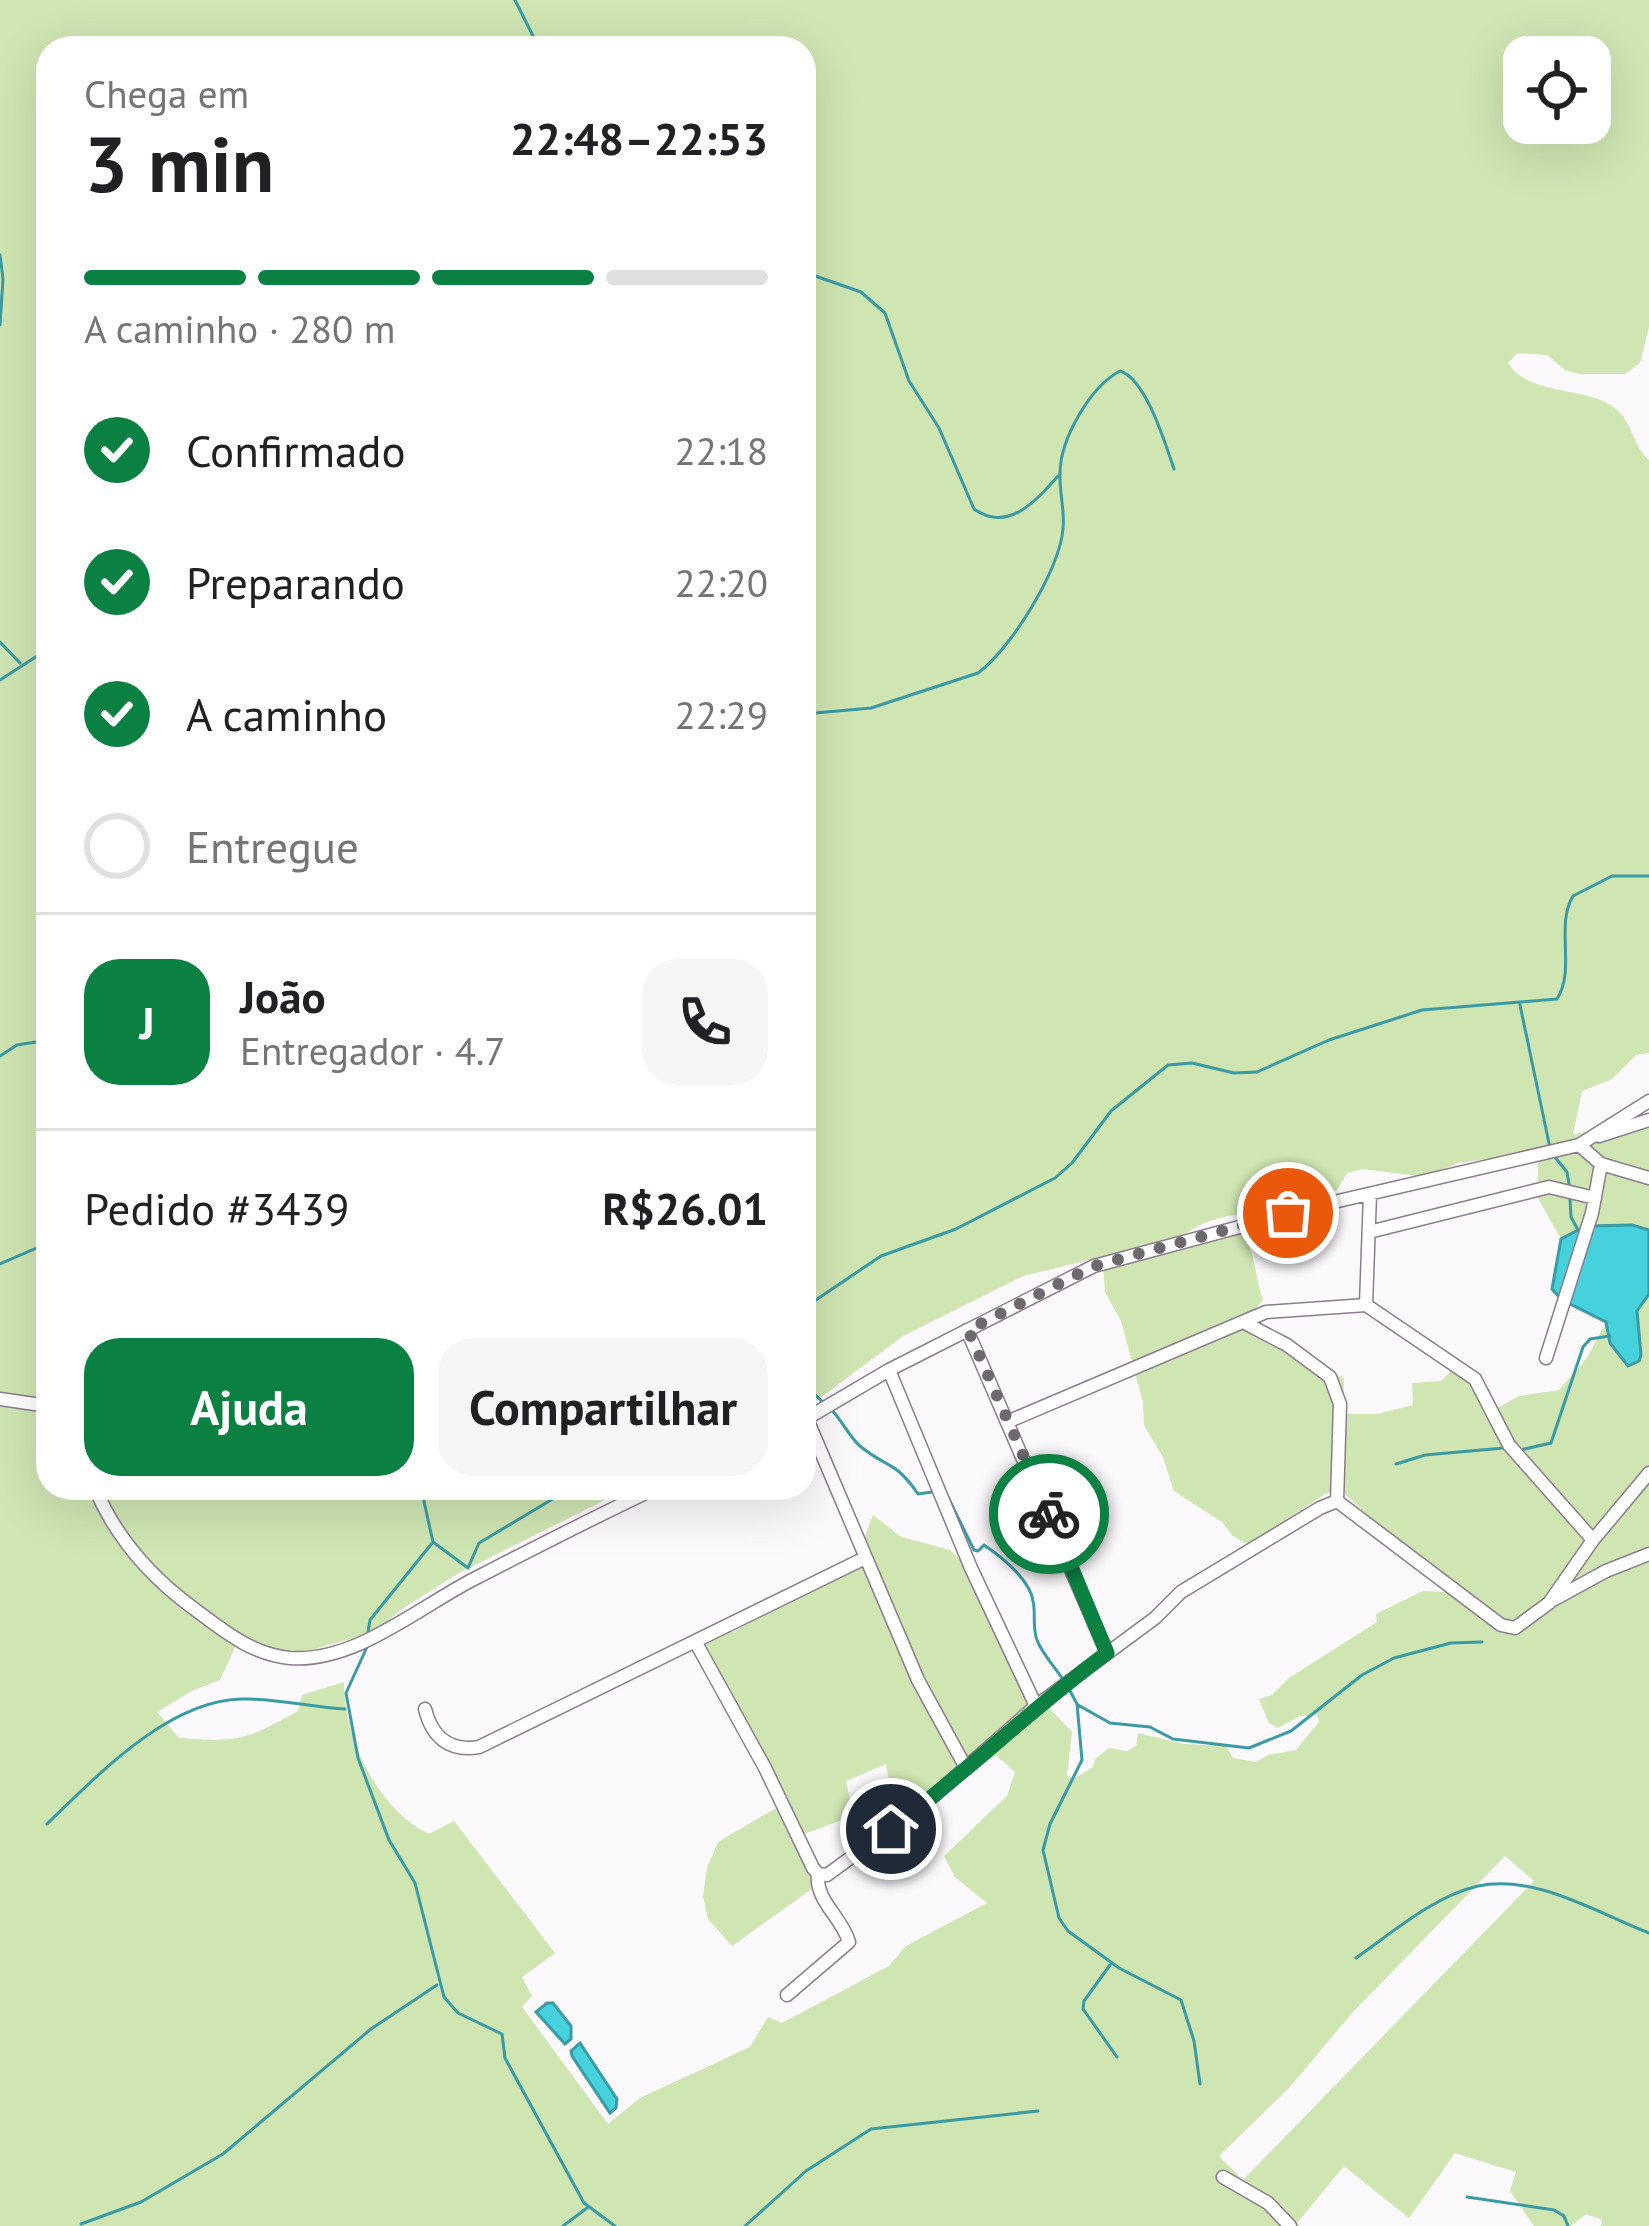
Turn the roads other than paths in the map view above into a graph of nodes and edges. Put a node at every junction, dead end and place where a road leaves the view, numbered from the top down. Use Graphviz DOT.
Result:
graph roads {
  1 [pos="1649,1101"];
  2 [pos="1649,1120"];
  3 [pos="1583,1142"];
  4 [pos="1601,1164"];
  5 [pos="1649,1178"];
  6 [pos="1370,1194"];
  7 [pos="1595,1198"];
  8 [pos="1369,1232"];
  9 [pos="1366,1305"];
  10 [pos="1243,1322"];
  11 [pos="968,1330"];
  12 [pos="1546,1358"];
  13 [pos="889,1370"];
  14 [pos="0,1399"];
  15 [pos="36,1404"];
  16 [pos="816,1414"];
  17 [pos="1007,1421"];
  18 [pos="816,1444"];
  19 [pos="1649,1473"];
  20 [pos="100,1500"];
  21 [pos="632,1500"];
  22 [pos="1337,1501"];
  23 [pos="1593,1540"];
  24 [pos="1649,1554"];
  25 [pos="863,1559"];
  26 [pos="1549,1603"];
  27 [pos="695,1641"];
  28 [pos="1107,1653"];
  29 [pos="1036,1706"];
  30 [pos="425,1709"];
  31 [pos="966,1768"];
  32 [pos="824,1874"];
  33 [pos="787,1995"];
  34 [pos="1223,2177"];
  35 [pos="1290,2226"];
  1 -- 3 [label="street"];
  2 -- 3 [label="street"];
  3 -- 4 [label="street"];
  3 -- 6 [label="street"];
  4 -- 5 [label="street"];
  4 -- 7 [label="street"];
  6 -- 8 [label="street"];
  6 -- 11 [label="street"];
  7 -- 8 [label="street"];
  7 -- 12 [label="street"];
  8 -- 9 [label="street"];
  9 -- 10 [label="street"];
  9 -- 23 [label="street"];
  10 -- 17 [label="street"];
  10 -- 22 [label="street"];
  11 -- 13 [label="street"];
  11 -- 17 [label="street"];
  13 -- 16 [label="street"];
  13 -- 29 [label="street"];
  14 -- 15 [label="street"];
  17 -- 28 [label="street"];
  18 -- 25 [label="street"];
  19 -- 23 [label="street"];
  20 -- 21 [label="street"];
  22 -- 26 [label="street"];
  22 -- 28 [label="street"];
  23 -- 26 [label="street"];
  24 -- 26 [label="street"];
  25 -- 27 [label="street"];
  25 -- 31 [label="street"];
  27 -- 30 [label="street"];
  27 -- 32 [label="street"];
  28 -- 29 [label="street"];
  29 -- 31 [label="street"];
  31 -- 32 [label="street"];
  32 -- 33 [label="street"];
  34 -- 35 [label="street"];
}
